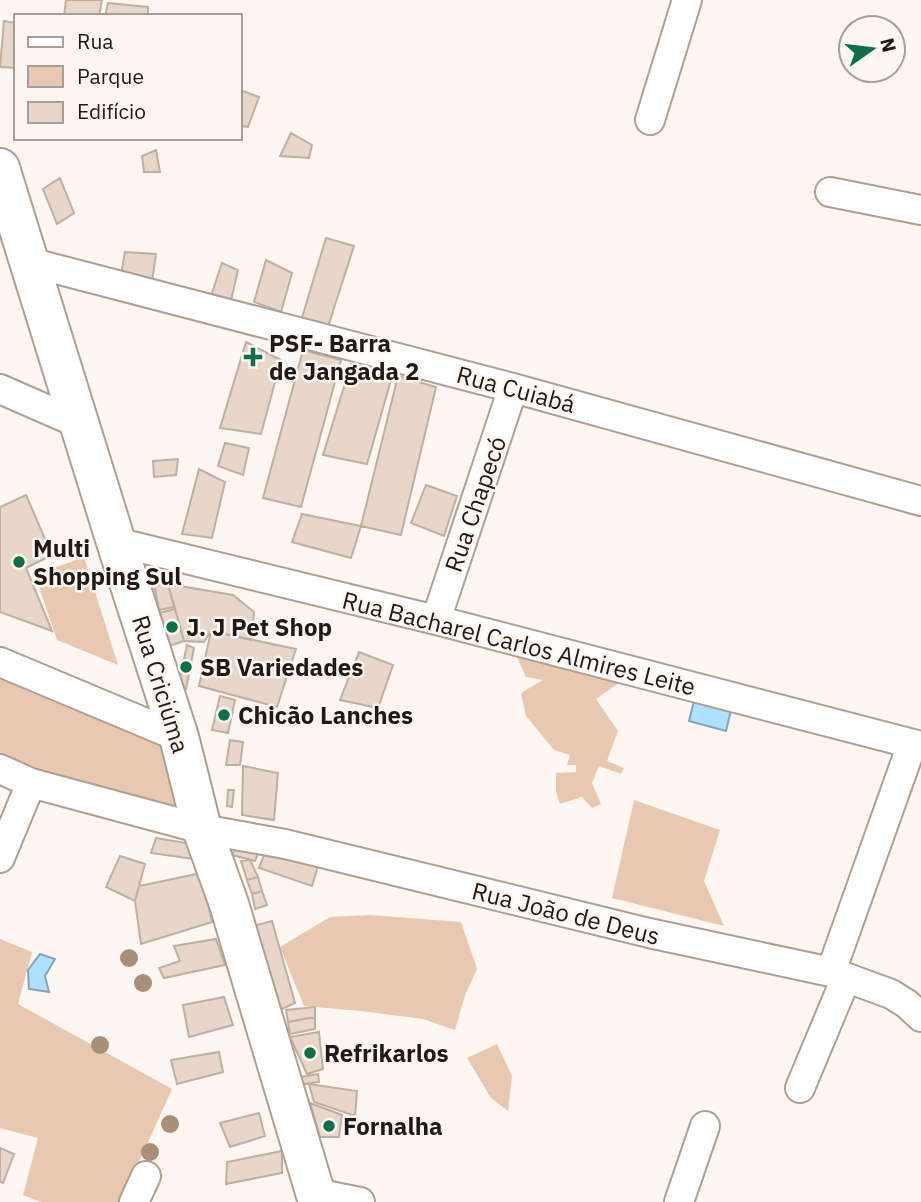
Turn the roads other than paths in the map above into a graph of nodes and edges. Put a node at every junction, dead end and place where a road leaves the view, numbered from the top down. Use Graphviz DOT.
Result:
graph roads {
  1 [pos="687,0"];
  2 [pos="650,120"];
  3 [pos="0,168"];
  4 [pos="831,192"];
  5 [pos="921,210"];
  6 [pos="29,262"];
  7 [pos="513,388"];
  8 [pos="0,389"];
  9 [pos="80,424"];
  10 [pos="921,501"];
  11 [pos="116,542"];
  12 [pos="436,620"];
  13 [pos="0,662"];
  14 [pos="179,737"];
  15 [pos="916,745"];
  16 [pos="0,769"];
  17 [pos="31,782"];
  18 [pos="202,829"];
  19 [pos="0,858"];
  20 [pos="838,975"];
  21 [pos="921,1017"];
  22 [pos="800,1088"];
  23 [pos="705,1126"];
  24 [pos="146,1176"];
  25 [pos="316,1197"];
  26 [pos="134,1202"];
  27 [pos="360,1202"];
  28 [pos="679,1202"];
  1 -- 2 [label="street"];
  3 -- 6 [label="main road, Rua Criciúma"];
  4 -- 5 [label="street"];
  6 -- 7 [label="street, Rua Cuiabá"];
  6 -- 9 [label="main road, Rua Criciúma"];
  7 -- 10 [label="street, Rua Cuiabá"];
  7 -- 12 [label="street, Rua Chapecó"];
  8 -- 9 [label="street"];
  9 -- 11 [label="main road, Rua Criciúma"];
  11 -- 12 [label="street, Rua Bacharel Carlos Almires Leite"];
  11 -- 14 [label="main road, Rua Criciúma"];
  12 -- 15 [label="street, Rua Bacharel Carlos Almires Leite"];
  13 -- 14 [label="street"];
  14 -- 18 [label="main road, Rua Criciúma"];
  15 -- 20 [label="street"];
  16 -- 17 [label="street, Rua João de Deus"];
  17 -- 18 [label="street, Rua João de Deus"];
  17 -- 19 [label="street"];
  18 -- 20 [label="street, Rua João de Deus"];
  18 -- 25 [label="main road, Rua Criciúma"];
  20 -- 21 [label="street, Rua João de Deus"];
  20 -- 22 [label="street"];
  23 -- 28 [label="street"];
  24 -- 26 [label="street"];
  25 -- 27 [label="street"];
}
